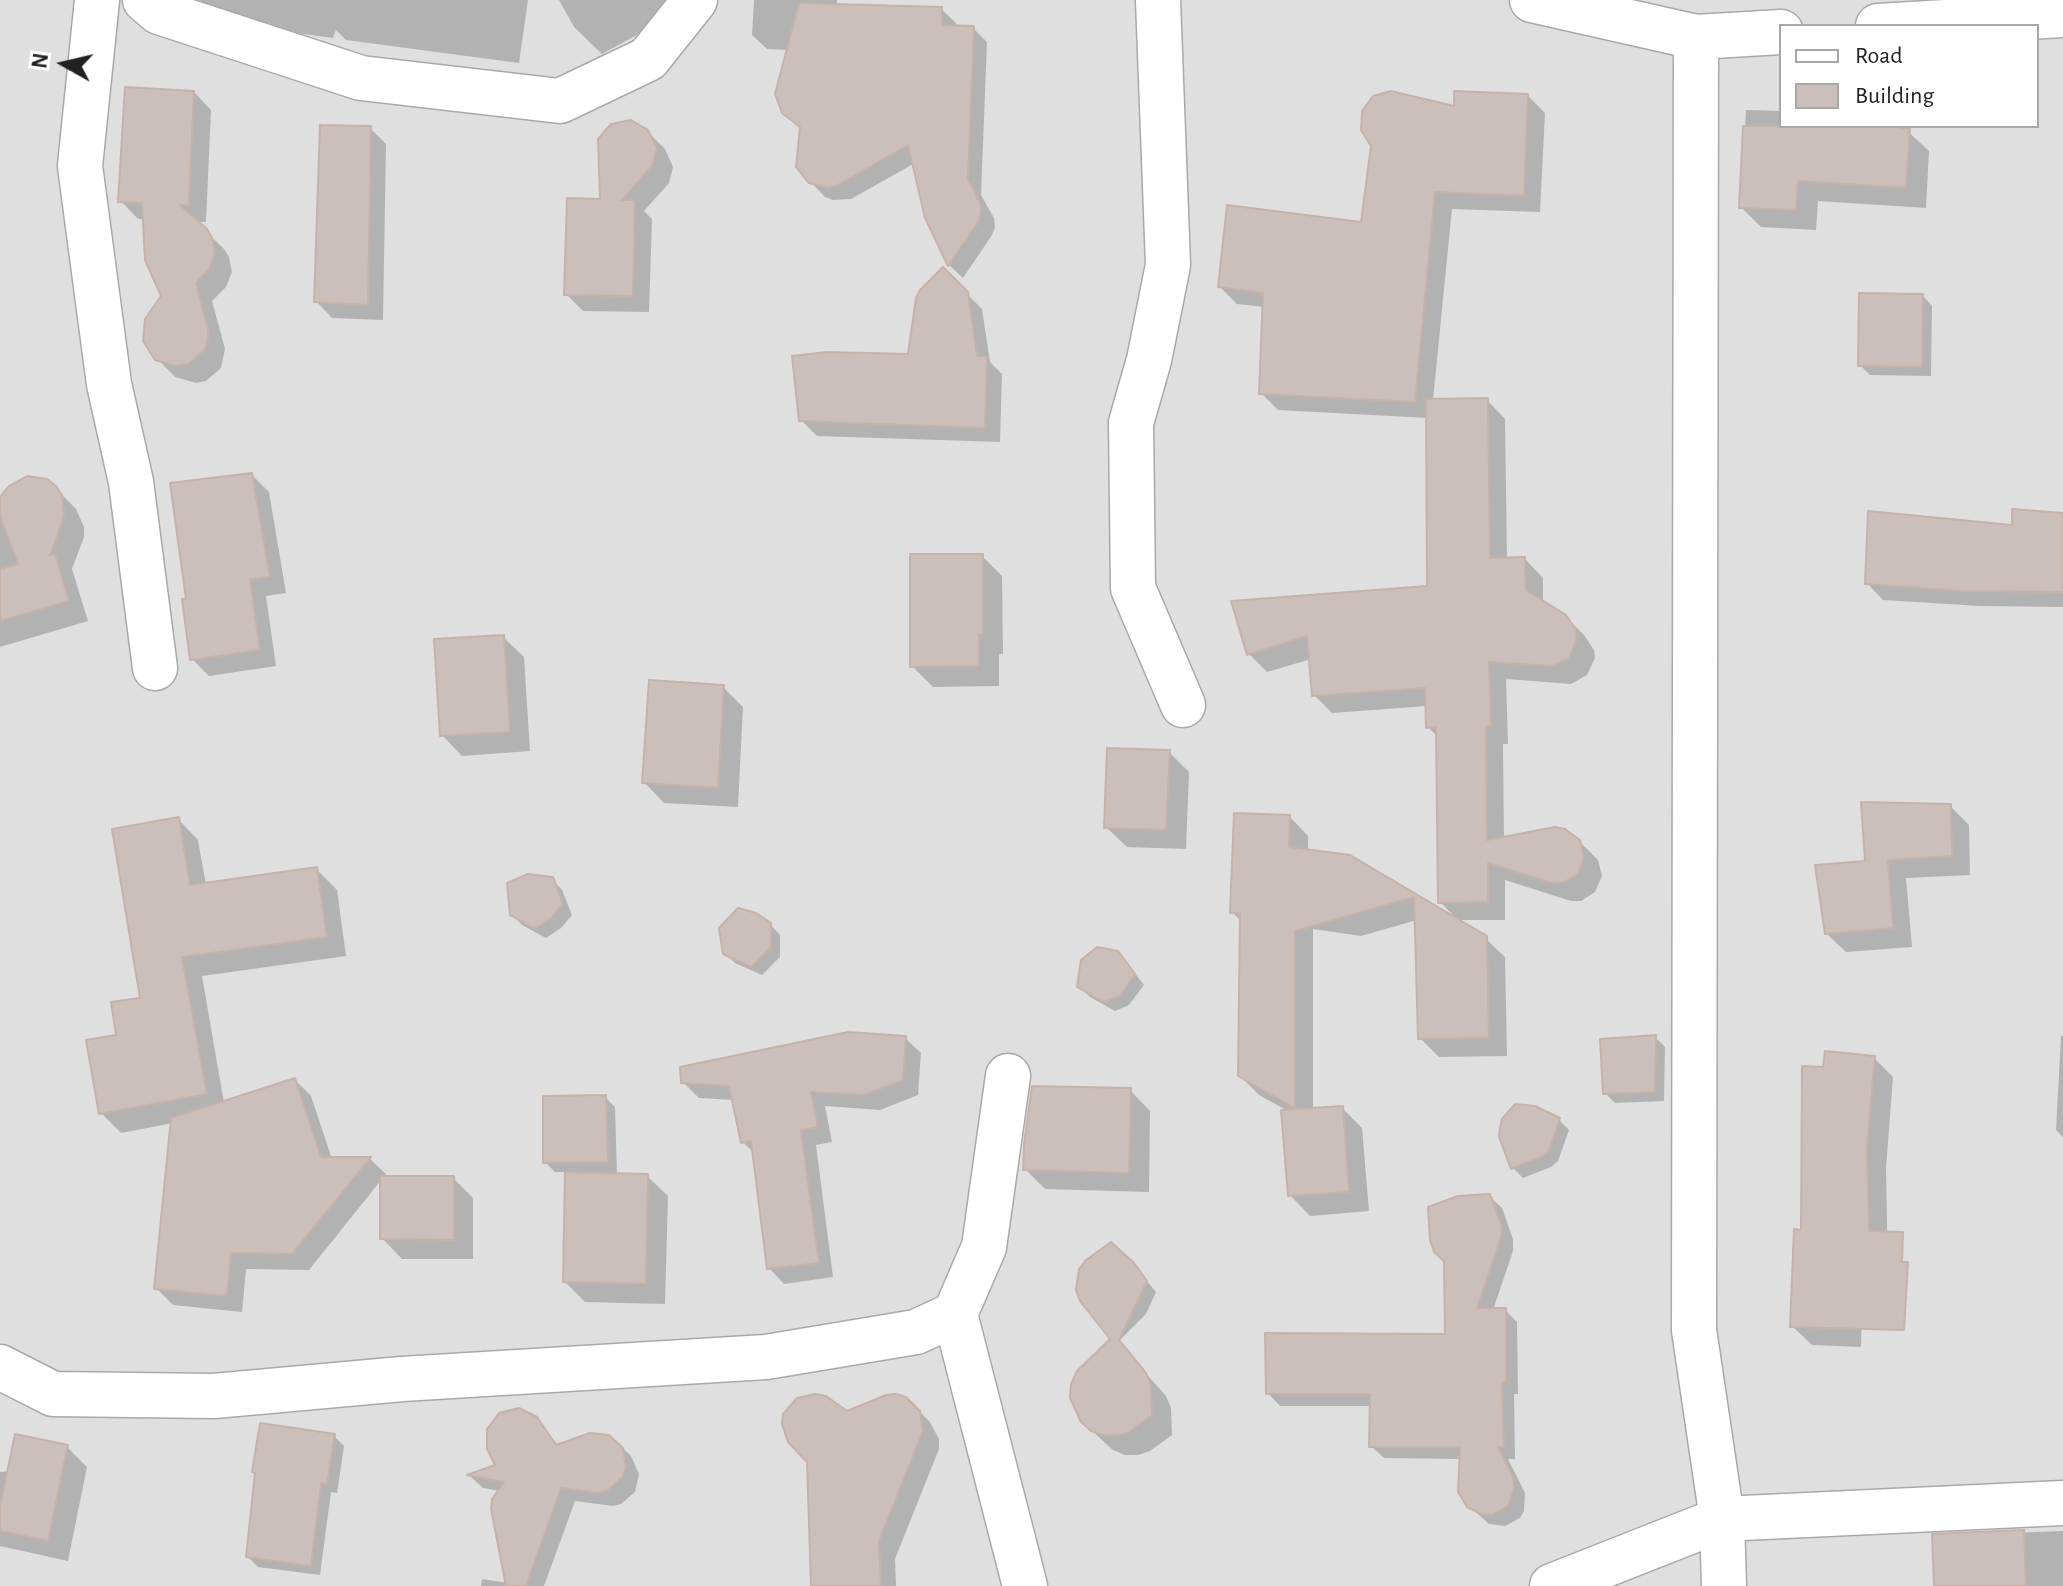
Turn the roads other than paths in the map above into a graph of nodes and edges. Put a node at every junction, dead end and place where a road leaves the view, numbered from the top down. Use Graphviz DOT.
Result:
graph roads {
  1 [pos="97,0"];
  2 [pos="145,0"];
  3 [pos="695,0"];
  4 [pos="1158,0"];
  5 [pos="1532,0"];
  6 [pos="2063,15"];
  7 [pos="1912,24"];
  8 [pos="1779,32"];
  9 [pos="1696,37"];
  10 [pos="155,668"];
  11 [pos="1183,705"];
  12 [pos="1008,1076"];
  13 [pos="955,1314"];
  14 [pos="0,1367"];
  15 [pos="2063,1503"];
  16 [pos="1722,1519"];
  17 [pos="1025,1586"];
  18 [pos="1552,1586"];
  19 [pos="1724,1586"];
  1 -- 10 [label="street"];
  2 -- 3 [label="street"];
  4 -- 11 [label="street"];
  5 -- 9 [label="street"];
  6 -- 7 [label="street"];
  8 -- 9 [label="street"];
  9 -- 16 [label="street"];
  12 -- 13 [label="street"];
  13 -- 14 [label="street"];
  13 -- 17 [label="street"];
  15 -- 16 [label="street"];
  16 -- 18 [label="street"];
  16 -- 19 [label="street"];
}
